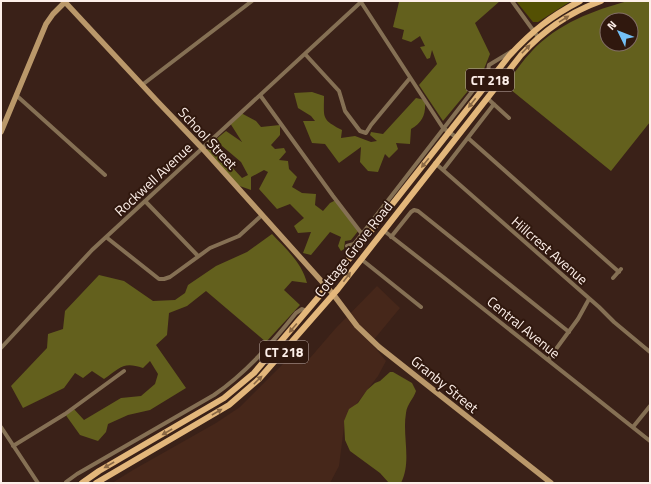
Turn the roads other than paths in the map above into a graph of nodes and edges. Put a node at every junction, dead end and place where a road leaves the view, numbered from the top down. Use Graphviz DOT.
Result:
graph roads {
  1 [pos="64,1"];
  2 [pos="252,1"];
  3 [pos="512,1"];
  4 [pos="580,1"];
  5 [pos="601,1"];
  6 [pos="361,2"];
  7 [pos="533,31"];
  8 [pos="538,37"];
  9 [pos="516,48"];
  10 [pos="305,54"];
  11 [pos="410,78"];
  12 [pos="142,85"];
  13 [pos="16,95"];
  14 [pos="260,95"];
  15 [pos="487,98"];
  16 [pos="494,104"];
  17 [pos="510,118"];
  18 [pos="443,128"];
  19 [pos="1,132"];
  20 [pos="449,132"];
  21 [pos="456,137"];
  22 [pos="468,138"];
  23 [pos="202,148"];
  24 [pos="435,163"];
  25 [pos="443,170"];
  26 [pos="105,175"];
  27 [pos="145,201"];
  28 [pos="262,215"];
  29 [pos="383,230"];
  30 [pos="362,234"];
  31 [pos="106,237"];
  32 [pos="391,237"];
  33 [pos="347,246"];
  34 [pos="198,256"];
  35 [pos="361,259"];
  36 [pos="613,278"];
  37 [pos="327,287"];
  38 [pos="333,294"];
  39 [pos="589,299"];
  40 [pos="421,307"];
  41 [pos="306,311"];
  42 [pos="569,332"];
  43 [pos="268,345"];
  44 [pos="1,348"];
  45 [pos="274,350"];
  46 [pos="650,352"];
  47 [pos="548,360"];
  48 [pos="124,371"];
  49 [pos="224,398"];
  50 [pos="229,405"];
  51 [pos="650,406"];
  52 [pos="183,413"];
  53 [pos="187,420"];
  54 [pos="1,427"];
  55 [pos="633,427"];
  56 [pos="650,441"];
  57 [pos="13,446"];
  58 [pos="138,449"];
  59 [pos="142,456"];
  60 [pos="66,482"];
  61 [pos="38,483"];
  62 [pos="82,483"];
  63 [pos="96,483"];
  64 [pos="550,483"];
  1 -- 12 [label="main road, School Street"];
  1 -- 13 [label="main road"];
  2 -- 12 [label="street"];
  3 -- 7 [label="street"];
  4 -- 7 [label="main road, Cottage Grove Road / CT 218"];
  8 -- 5 [label="main road, Cottage Grove Road / CT 218, one-way"];
  6 -- 10 [label="street, Rockwell Avenue"];
  6 -- 11 [label="street"];
  7 -- 8 [label="street"];
  7 -- 9 [label="main road, Cottage Grove Road / CT 218"];
  15 -- 8 [label="main road, Cottage Grove Road / CT 218, one-way"];
  9 -- 18 [label="street, Cottage Grove Road"];
  9 -- 20 [label="main road, Cottage Grove Road / CT 218, one-way"];
  10 -- 11 [label="street"];
  10 -- 14 [label="street, Rockwell Avenue"];
  11 -- 18 [label="street"];
  12 -- 23 [label="main road, School Street"];
  13 -- 19 [label="main road"];
  13 -- 26 [label="street"];
  14 -- 23 [label="street, Rockwell Avenue"];
  14 -- 30 [label="street"];
  15 -- 16 [label="street"];
  15 -- 21 [label="main road, Cottage Grove Road / CT 218"];
  16 -- 17 [label="street"];
  16 -- 22 [label="street"];
  18 -- 20 [label="street"];
  18 -- 30 [label="street, Cottage Grove Road"];
  20 -- 21 [label="street"];
  20 -- 37 [label="main road, Cottage Grove Road / CT 218, one-way"];
  21 -- 24 [label="main road, Cottage Grove Road / CT 218"];
  22 -- 25 [label="street"];
  22 -- 36 [label="street"];
  23 -- 27 [label="street, Rockwell Avenue"];
  23 -- 28 [label="main road, School Street"];
  24 -- 25 [label="street, Hillcrest Avenue"];
  24 -- 29 [label="main road, Cottage Grove Road / CT 218"];
  25 -- 39 [label="street, Hillcrest Avenue"];
  27 -- 31 [label="street, Rockwell Avenue"];
  27 -- 34 [label="street"];
  28 -- 34 [label="street"];
  28 -- 37 [label="main road, School Street"];
  29 -- 32 [label="street, Central Avenue"];
  29 -- 35 [label="main road, Cottage Grove Road / CT 218"];
  30 -- 33 [label="street, Cottage Grove Road"];
  31 -- 34 [label="street"];
  31 -- 44 [label="street, Rockwell Avenue"];
  32 -- 42 [label="street"];
  32 -- 47 [label="street, Central Avenue"];
  38 -- 35 [label="main road, Cottage Grove Road / CT 218, one-way"];
  35 -- 40 [label="street"];
  37 -- 38 [label="main road, School Street"];
  37 -- 41 [label="main road, Cottage Grove Road / CT 218"];
  50 -- 38 [label="main road, Cottage Grove Road / CT 218, one-way"];
  38 -- 64 [label="main road, Granby Street"];
  39 -- 42 [label="street"];
  39 -- 46 [label="street, Hillcrest Avenue"];
  41 -- 43 [label="street, Cottage Grove Road"];
  41 -- 45 [label="main road, Cottage Grove Road / CT 218, one-way"];
  42 -- 47 [label="street"];
  43 -- 45 [label="street"];
  43 -- 52 [label="street, Cottage Grove Road"];
  45 -- 49 [label="main road, Cottage Grove Road / CT 218"];
  47 -- 55 [label="street, Central Avenue"];
  48 -- 57 [label="street"];
  49 -- 50 [label="main road"];
  49 -- 53 [label="main road, Cottage Grove Road / CT 218"];
  59 -- 50 [label="main road, Cottage Grove Road / CT 218, one-way"];
  51 -- 55 [label="street"];
  52 -- 53 [label="street"];
  52 -- 60 [label="street, Cottage Grove Road"];
  53 -- 58 [label="main road, Cottage Grove Road / CT 218, one-way"];
  54 -- 57 [label="street"];
  55 -- 56 [label="street, Central Avenue"];
  57 -- 61 [label="street"];
  58 -- 59 [label="main road"];
  58 -- 62 [label="main road, Cottage Grove Road / CT 218, one-way"];
  59 -- 63 [label="main road, Cottage Grove Road / CT 218"];
}
